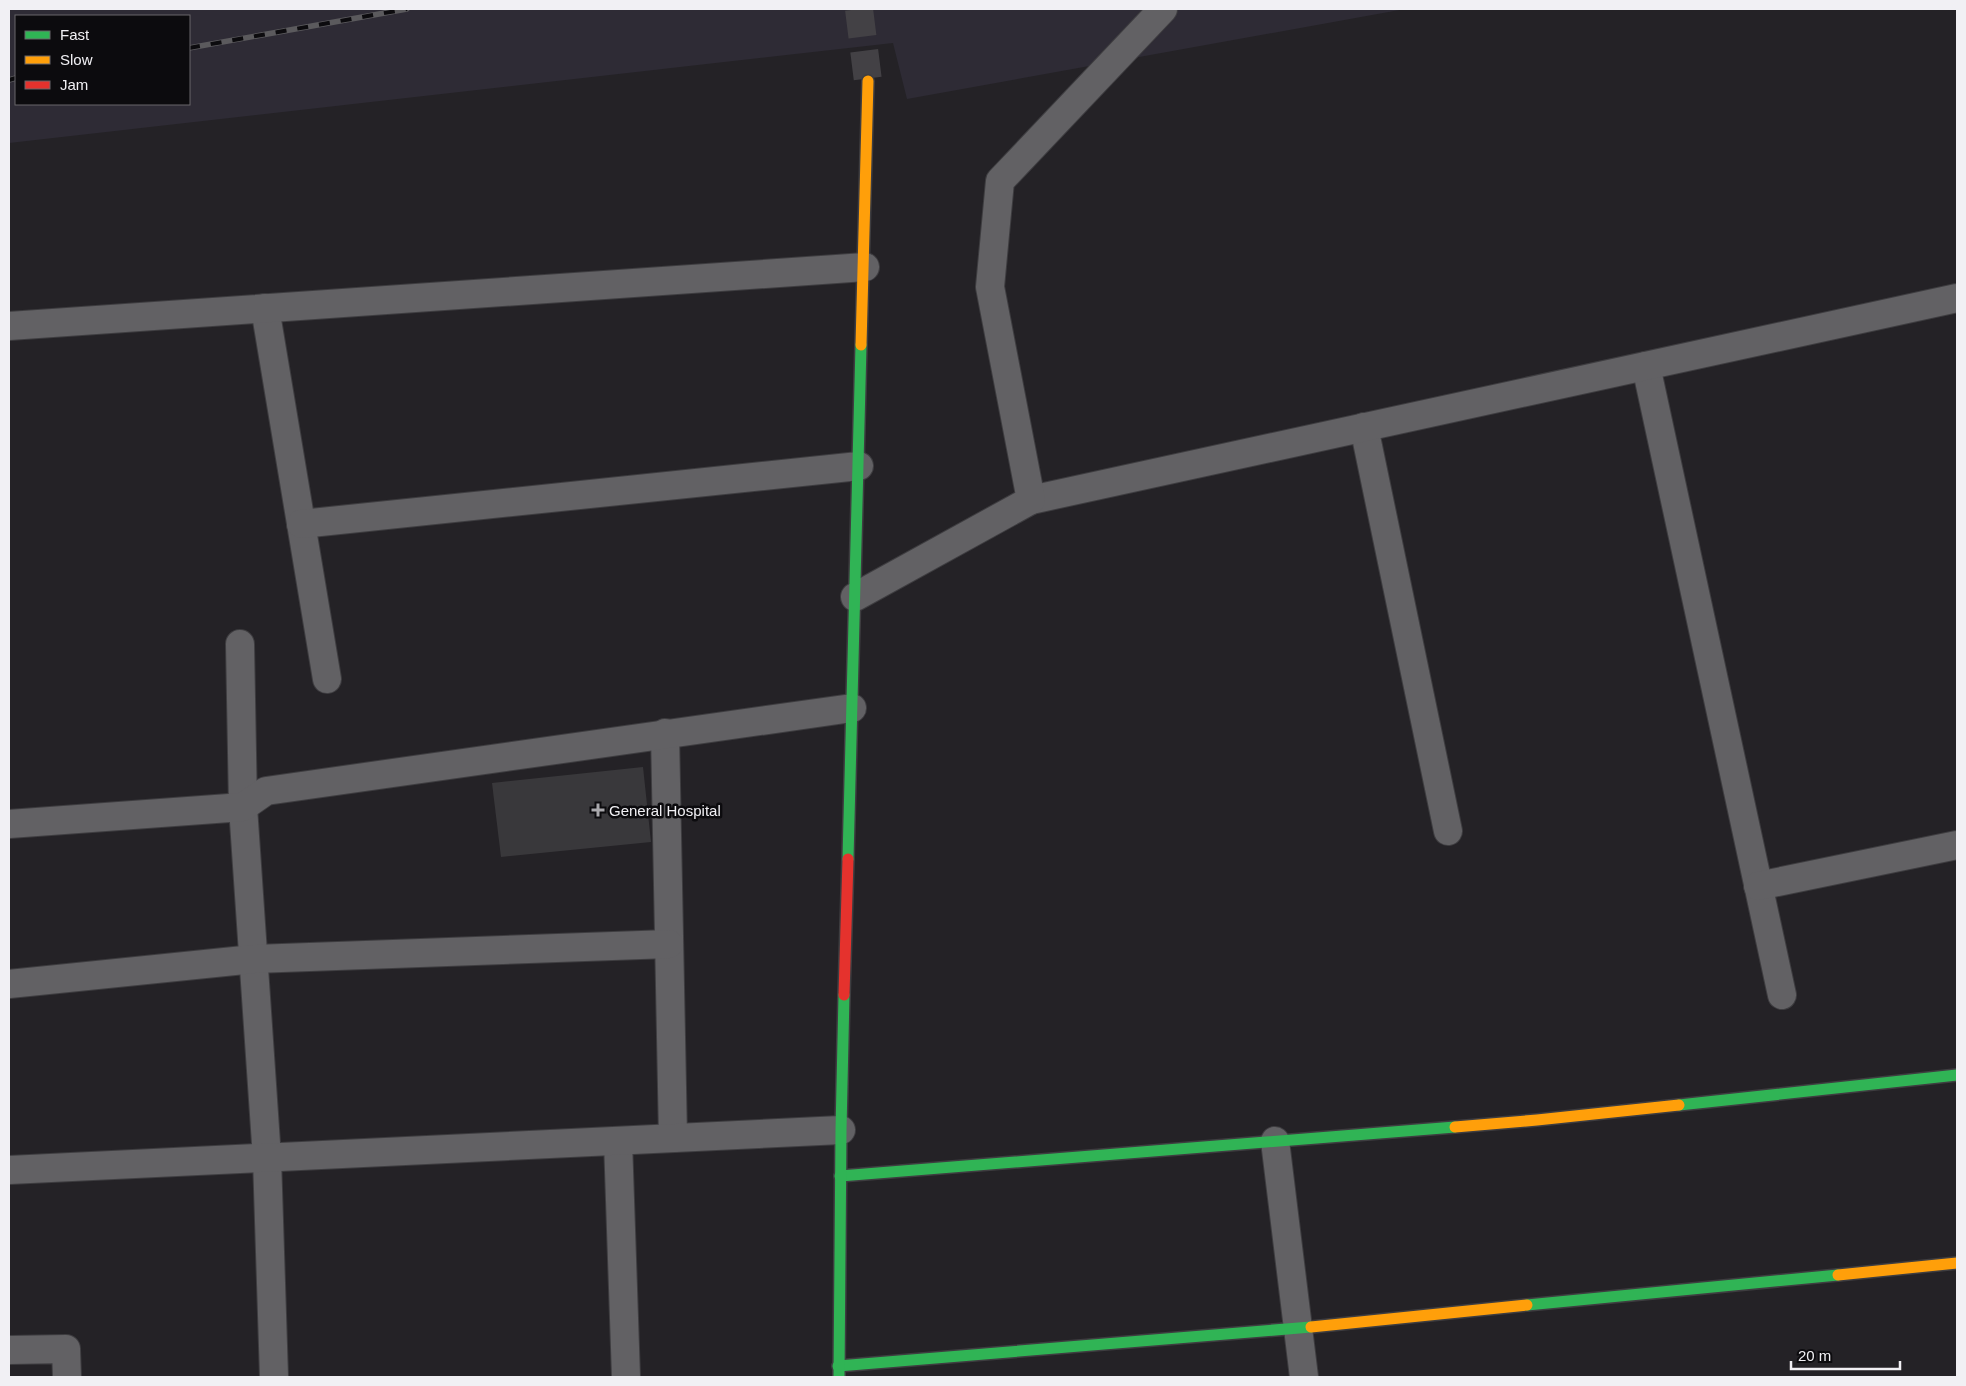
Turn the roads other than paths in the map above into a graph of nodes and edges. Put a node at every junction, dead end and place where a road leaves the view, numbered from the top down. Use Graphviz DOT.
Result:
graph roads {
  1 [pos="1163,9"];
  2 [pos="868,81"];
  3 [pos="865,267"];
  4 [pos="1957,298"];
  5 [pos="265,308"];
  6 [pos="9,326"];
  7 [pos="1646,366"];
  8 [pos="1364,427"];
  9 [pos="859,466"];
  10 [pos="1031,500"];
  11 [pos="301,524"];
  12 [pos="856,597"];
  13 [pos="240,644"];
  14 [pos="327,679"];
  15 [pos="852,708"];
  16 [pos="665,733"];
  17 [pos="243,807"];
  18 [pos="9,824"];
  19 [pos="1448,831"];
  20 [pos="1957,845"];
  21 [pos="1758,886"];
  22 [pos="669,944"];
  23 [pos="254,959"];
  24 [pos="9,984"];
  25 [pos="1782,995"];
  26 [pos="1957,1074"];
  27 [pos="841,1130"];
  28 [pos="673,1138"];
  29 [pos="618,1141"];
  30 [pos="1275,1141"];
  31 [pos="267,1158"];
  32 [pos="9,1170"];
  33 [pos="840,1176"];
  34 [pos="1957,1264"];
  35 [pos="1298,1328"];
  36 [pos="9,1350"];
  37 [pos="839,1372"];
  38 [pos="67,1377"];
  39 [pos="274,1377"];
  40 [pos="626,1377"];
  41 [pos="1304,1377"];
  1 -- 10 [label="street"];
  2 -- 3 [label="street"];
  3 -- 5 [label="street"];
  3 -- 9 [label="street"];
  4 -- 7 [label="street"];
  5 -- 6 [label="street"];
  5 -- 11 [label="street"];
  7 -- 8 [label="street"];
  7 -- 21 [label="street"];
  8 -- 10 [label="street"];
  8 -- 19 [label="street"];
  9 -- 11 [label="street"];
  9 -- 12 [label="street"];
  10 -- 12 [label="street"];
  11 -- 14 [label="street"];
  12 -- 15 [label="street"];
  13 -- 17 [label="street"];
  15 -- 16 [label="street"];
  15 -- 27 [label="street"];
  16 -- 17 [label="street"];
  16 -- 22 [label="street"];
  17 -- 18 [label="street"];
  17 -- 23 [label="street"];
  20 -- 21 [label="street"];
  21 -- 25 [label="street"];
  22 -- 23 [label="street"];
  22 -- 28 [label="street"];
  23 -- 24 [label="street"];
  23 -- 31 [label="street"];
  26 -- 30 [label="street"];
  27 -- 28 [label="street"];
  27 -- 33 [label="street"];
  28 -- 29 [label="street"];
  29 -- 31 [label="street"];
  29 -- 40 [label="street"];
  30 -- 33 [label="street"];
  30 -- 35 [label="street"];
  31 -- 32 [label="street"];
  31 -- 39 [label="street"];
  33 -- 37 [label="street"];
  34 -- 35 [label="street"];
  35 -- 37 [label="street"];
  35 -- 41 [label="street"];
  36 -- 38 [label="street"];
}
